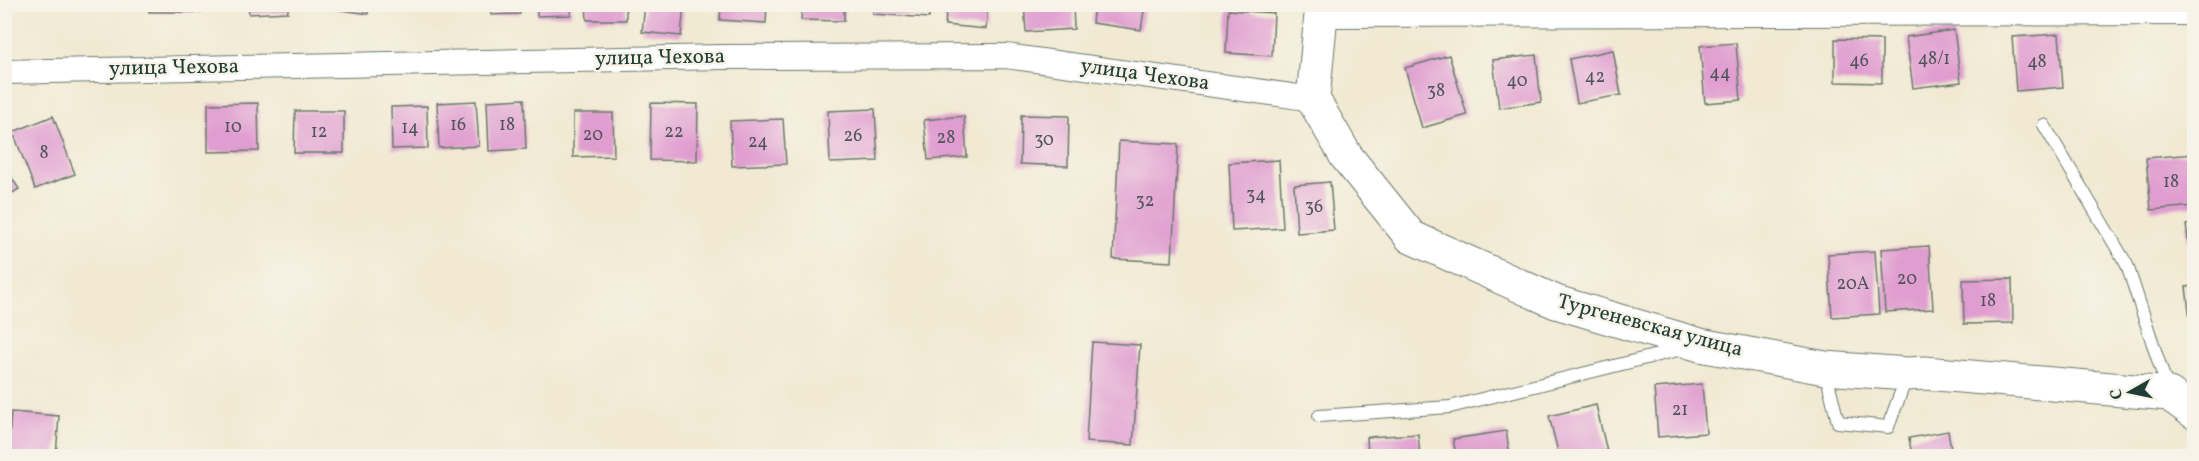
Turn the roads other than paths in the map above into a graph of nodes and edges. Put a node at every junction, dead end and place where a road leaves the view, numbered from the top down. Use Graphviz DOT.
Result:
graph roads {
  1 [pos="1322,10"];
  2 [pos="2194,13"];
  3 [pos="4,72"];
  4 [pos="1312,99"];
  5 [pos="2044,125"];
  6 [pos="1700,345"];
  7 [pos="1825,368"];
  8 [pos="1907,374"];
  9 [pos="2182,403"];
  10 [pos="1319,416"];
  1 -- 2 [label="street"];
  1 -- 4 [label="street"];
  3 -- 4 [label="street, улица Чехова"];
  4 -- 6 [label="street, Тургеневская улица"];
  5 -- 9 [label="lane"];
  6 -- 7 [label="street, Тургеневская улица"];
  6 -- 10 [label="lane"];
  7 -- 8 [label="street, Тургеневская улица"];
  7 -- 8 [label="lane"];
  8 -- 9 [label="street, Тургеневская улица"];
}
